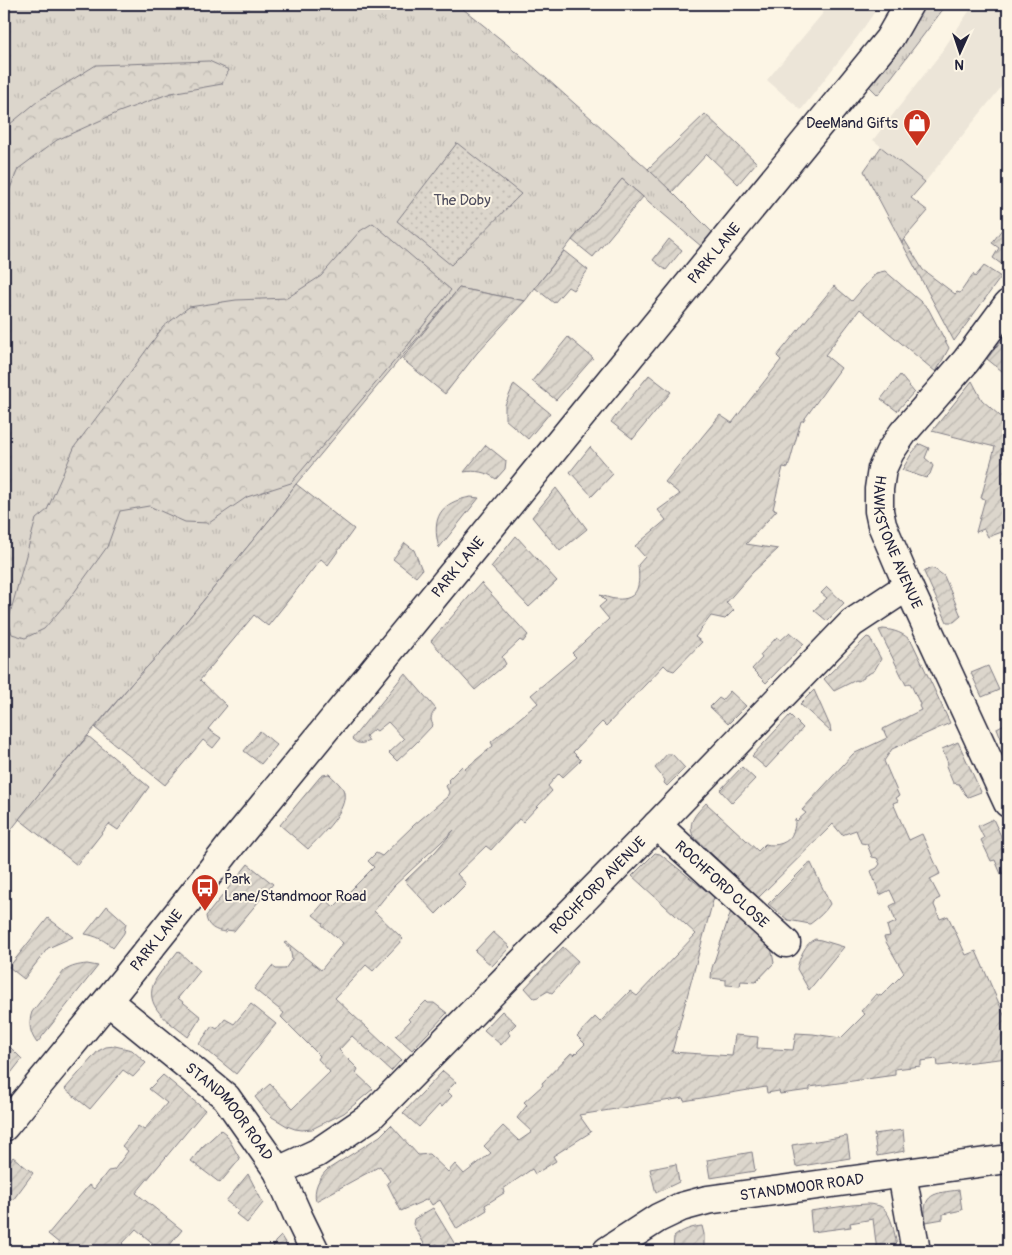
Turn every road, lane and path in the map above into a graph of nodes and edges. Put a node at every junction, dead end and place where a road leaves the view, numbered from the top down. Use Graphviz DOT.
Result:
graph roads {
  1 [pos="909,4"];
  2 [pos="1008,304"];
  3 [pos="908,586"];
  4 [pos="1008,803"];
  5 [pos="657,825"];
  6 [pos="786,943"];
  7 [pos="108,1001"];
  8 [pos="4,1127"];
  9 [pos="1008,1159"];
  10 [pos="278,1171"];
  11 [pos="902,1174"];
  12 [pos="315,1251"];
  13 [pos="608,1251"];
  14 [pos="916,1251"];
  1 -- 7 [label="street, PARK LANE"];
  2 -- 3 [label="street, HAWKSTONE AVENUE"];
  3 -- 4 [label="street, HAWKSTONE AVENUE"];
  3 -- 5 [label="street, ROCHFORD AVENUE"];
  5 -- 6 [label="street, ROCHFORD CLOSE"];
  5 -- 10 [label="street, ROCHFORD AVENUE"];
  7 -- 8 [label="street, PARK LANE"];
  7 -- 10 [label="street, STANDMOOR ROAD"];
  9 -- 11 [label="street, STANDMOOR ROAD"];
  10 -- 12 [label="street, STANDMOOR ROAD"];
  11 -- 13 [label="street, STANDMOOR ROAD"];
  11 -- 14 [label="street"];
}
